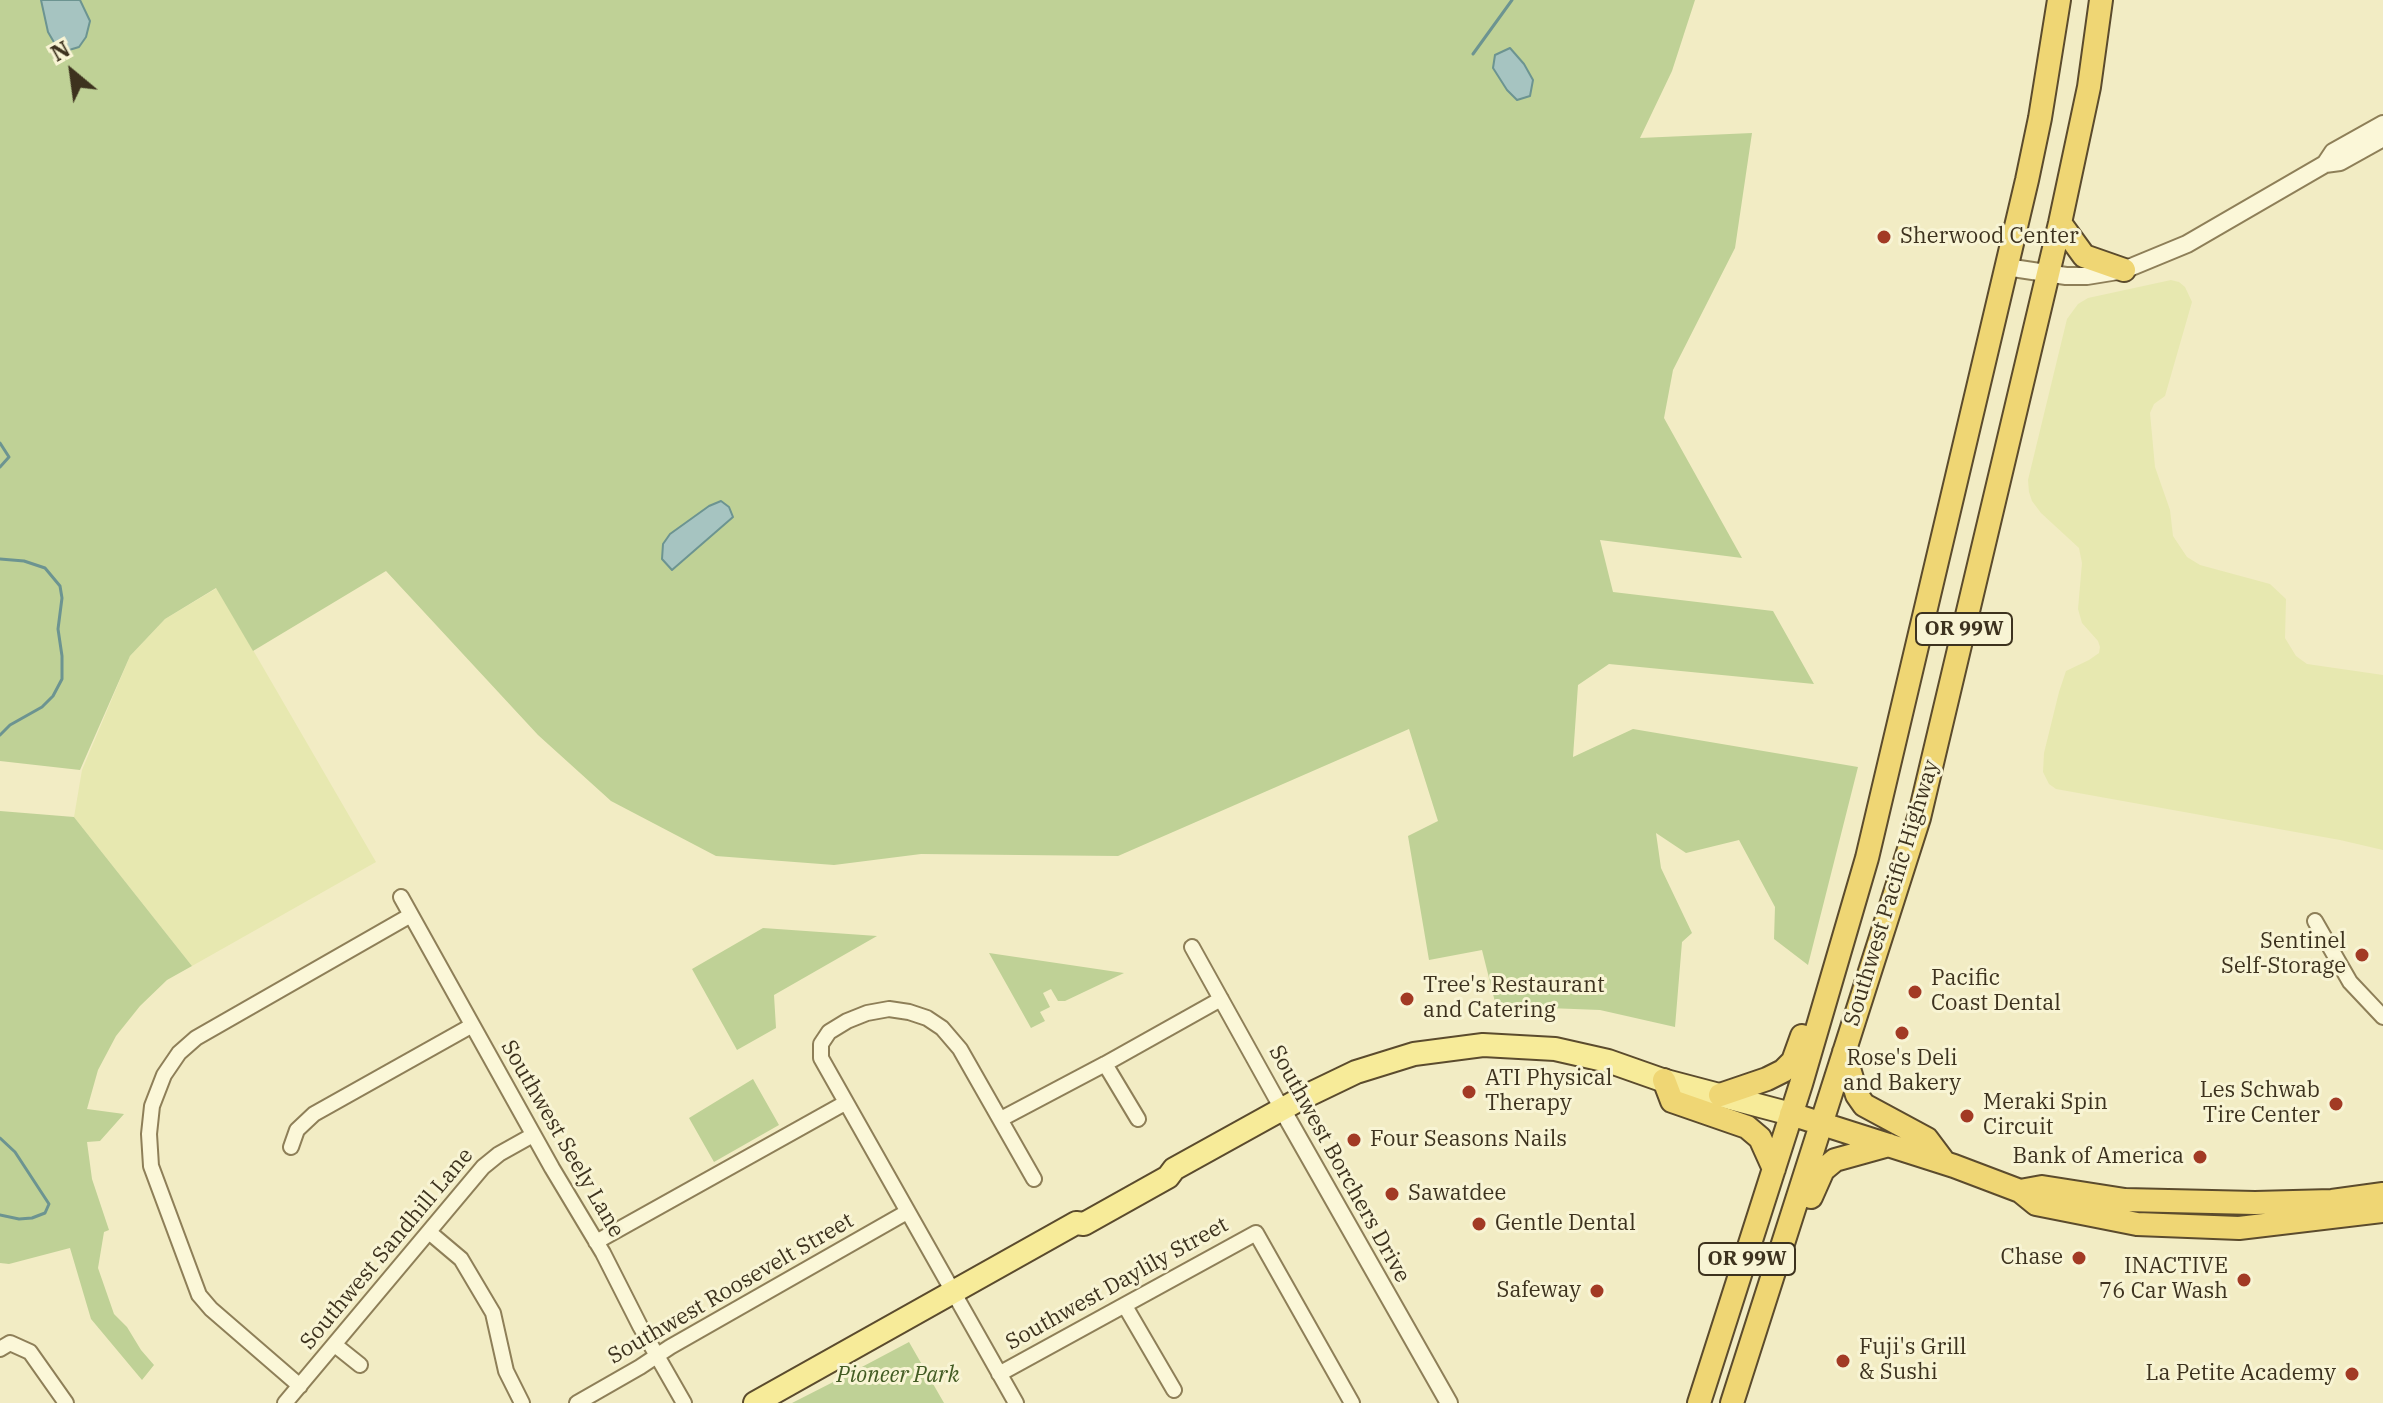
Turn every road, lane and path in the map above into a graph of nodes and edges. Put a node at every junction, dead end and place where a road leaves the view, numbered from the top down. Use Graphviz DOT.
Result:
graph roads {
  1 [pos="2059,0"];
  2 [pos="2101,0"];
  3 [pos="2383,124"];
  4 [pos="2383,138"];
  5 [pos="2325,164"];
  6 [pos="2060,223"];
  7 [pos="2006,267"];
  8 [pos="2124,270"];
  9 [pos="2047,275"];
  10 [pos="401,897"];
  11 [pos="411,915"];
  12 [pos="2315,921"];
  13 [pos="1192,947"];
  14 [pos="1840,954"];
  15 [pos="1221,999"];
  16 [pos="2383,1017"];
  17 [pos="471,1026"];
  18 [pos="1844,1052"];
  19 [pos="1105,1064"];
  20 [pos="1664,1080"];
  21 [pos="1720,1095"];
  22 [pos="845,1103"];
  23 [pos="1282,1109"];
  24 [pos="1791,1114"];
  25 [pos="1001,1119"];
  26 [pos="1138,1119"];
  27 [pos="1822,1124"];
  28 [pos="533,1135"];
  29 [pos="1889,1145"];
  30 [pos="291,1147"];
  31 [pos="1945,1163"];
  32 [pos="1774,1169"];
  33 [pos="1034,1179"];
  34 [pos="2020,1191"];
  35 [pos="2383,1194"];
  36 [pos="2245,1202"];
  37 [pos="2383,1211"];
  38 [pos="907,1212"];
  39 [pos="2146,1225"];
  40 [pos="429,1232"];
  41 [pos="596,1242"];
  42 [pos="953,1292"];
  43 [pos="1767,1293"];
  44 [pos="1125,1306"];
  45 [pos="335,1345"];
  46 [pos="0,1349"];
  47 [pos="656,1356"];
  48 [pos="360,1365"];
  49 [pos="999,1374"];
  50 [pos="300,1386"];
  51 [pos="1174,1390"];
  52 [pos="66,1403"];
  53 [pos="285,1403"];
  54 [pos="522,1403"];
  55 [pos="577,1403"];
  56 [pos="684,1403"];
  57 [pos="755,1403"];
  58 [pos="1016,1403"];
  59 [pos="1352,1403"];
  60 [pos="1449,1403"];
  61 [pos="1699,1403"];
  62 [pos="1732,1403"];
  1 -- 7 [label="highway, Southwest Pacific Highway / OR 99W"];
  2 -- 6 [label="highway, Southwest Pacific Highway / OR 99W"];
  3 -- 5 [label="street"];
  4 -- 5 [label="street"];
  5 -- 8 [label="street"];
  6 -- 8 [label="highway"];
  6 -- 9 [label="highway, Southwest Pacific Highway / OR 99W"];
  7 -- 9 [label="street"];
  7 -- 14 [label="highway, Southwest Pacific Highway / OR 99W"];
  8 -- 9 [label="street"];
  9 -- 18 [label="highway, Southwest Pacific Highway / OR 99W"];
  10 -- 11 [label="street, Southwest Seely Lane"];
  11 -- 17 [label="street, Southwest Seely Lane"];
  11 -- 50 [label="street"];
  12 -- 16 [label="street"];
  13 -- 15 [label="street, Southwest Borchers Drive"];
  14 -- 21 [label="highway"];
  14 -- 24 [label="highway, Southwest Pacific Highway / OR 99W"];
  15 -- 19 [label="street"];
  15 -- 23 [label="street, Southwest Borchers Drive"];
  17 -- 28 [label="street, Southwest Seely Lane"];
  17 -- 30 [label="street"];
  18 -- 27 [label="highway, Southwest Pacific Highway / OR 99W"];
  18 -- 31 [label="highway"];
  19 -- 25 [label="street"];
  19 -- 26 [label="street"];
  20 -- 21 [label="main road"];
  20 -- 23 [label="main road"];
  20 -- 32 [label="highway"];
  21 -- 24 [label="main road"];
  22 -- 25 [label="street"];
  22 -- 38 [label="street"];
  22 -- 41 [label="street"];
  23 -- 42 [label="main road"];
  23 -- 60 [label="street, Southwest Borchers Drive"];
  24 -- 27 [label="highway"];
  24 -- 32 [label="highway, Southwest Pacific Highway / OR 99W"];
  25 -- 33 [label="street"];
  27 -- 29 [label="highway"];
  27 -- 43 [label="highway, Southwest Pacific Highway / OR 99W"];
  28 -- 40 [label="street, Southwest Sandhill Lane"];
  28 -- 41 [label="street, Southwest Seely Lane"];
  29 -- 31 [label="highway"];
  29 -- 43 [label="highway"];
  31 -- 34 [label="highway"];
  32 -- 61 [label="highway, Southwest Pacific Highway / OR 99W"];
  34 -- 36 [label="highway"];
  34 -- 39 [label="highway"];
  35 -- 36 [label="highway"];
  36 -- 39 [label="highway"];
  37 -- 39 [label="highway"];
  38 -- 42 [label="street"];
  38 -- 47 [label="street, Southwest Roosevelt Street"];
  40 -- 45 [label="street, Southwest Sandhill Lane"];
  40 -- 54 [label="street"];
  41 -- 47 [label="street, Southwest Seely Lane"];
  42 -- 49 [label="street"];
  42 -- 57 [label="main road"];
  43 -- 62 [label="highway, Southwest Pacific Highway / OR 99W"];
  44 -- 49 [label="street, Southwest Daylily Street"];
  44 -- 51 [label="street"];
  44 -- 59 [label="street, Southwest Daylily Street"];
  45 -- 48 [label="street"];
  45 -- 50 [label="street, Southwest Sandhill Lane"];
  46 -- 52 [label="street"];
  47 -- 55 [label="street, Southwest Roosevelt Street"];
  47 -- 56 [label="street, Southwest Seely Lane"];
  49 -- 58 [label="street"];
  50 -- 53 [label="street, Southwest Sandhill Lane"];
}
